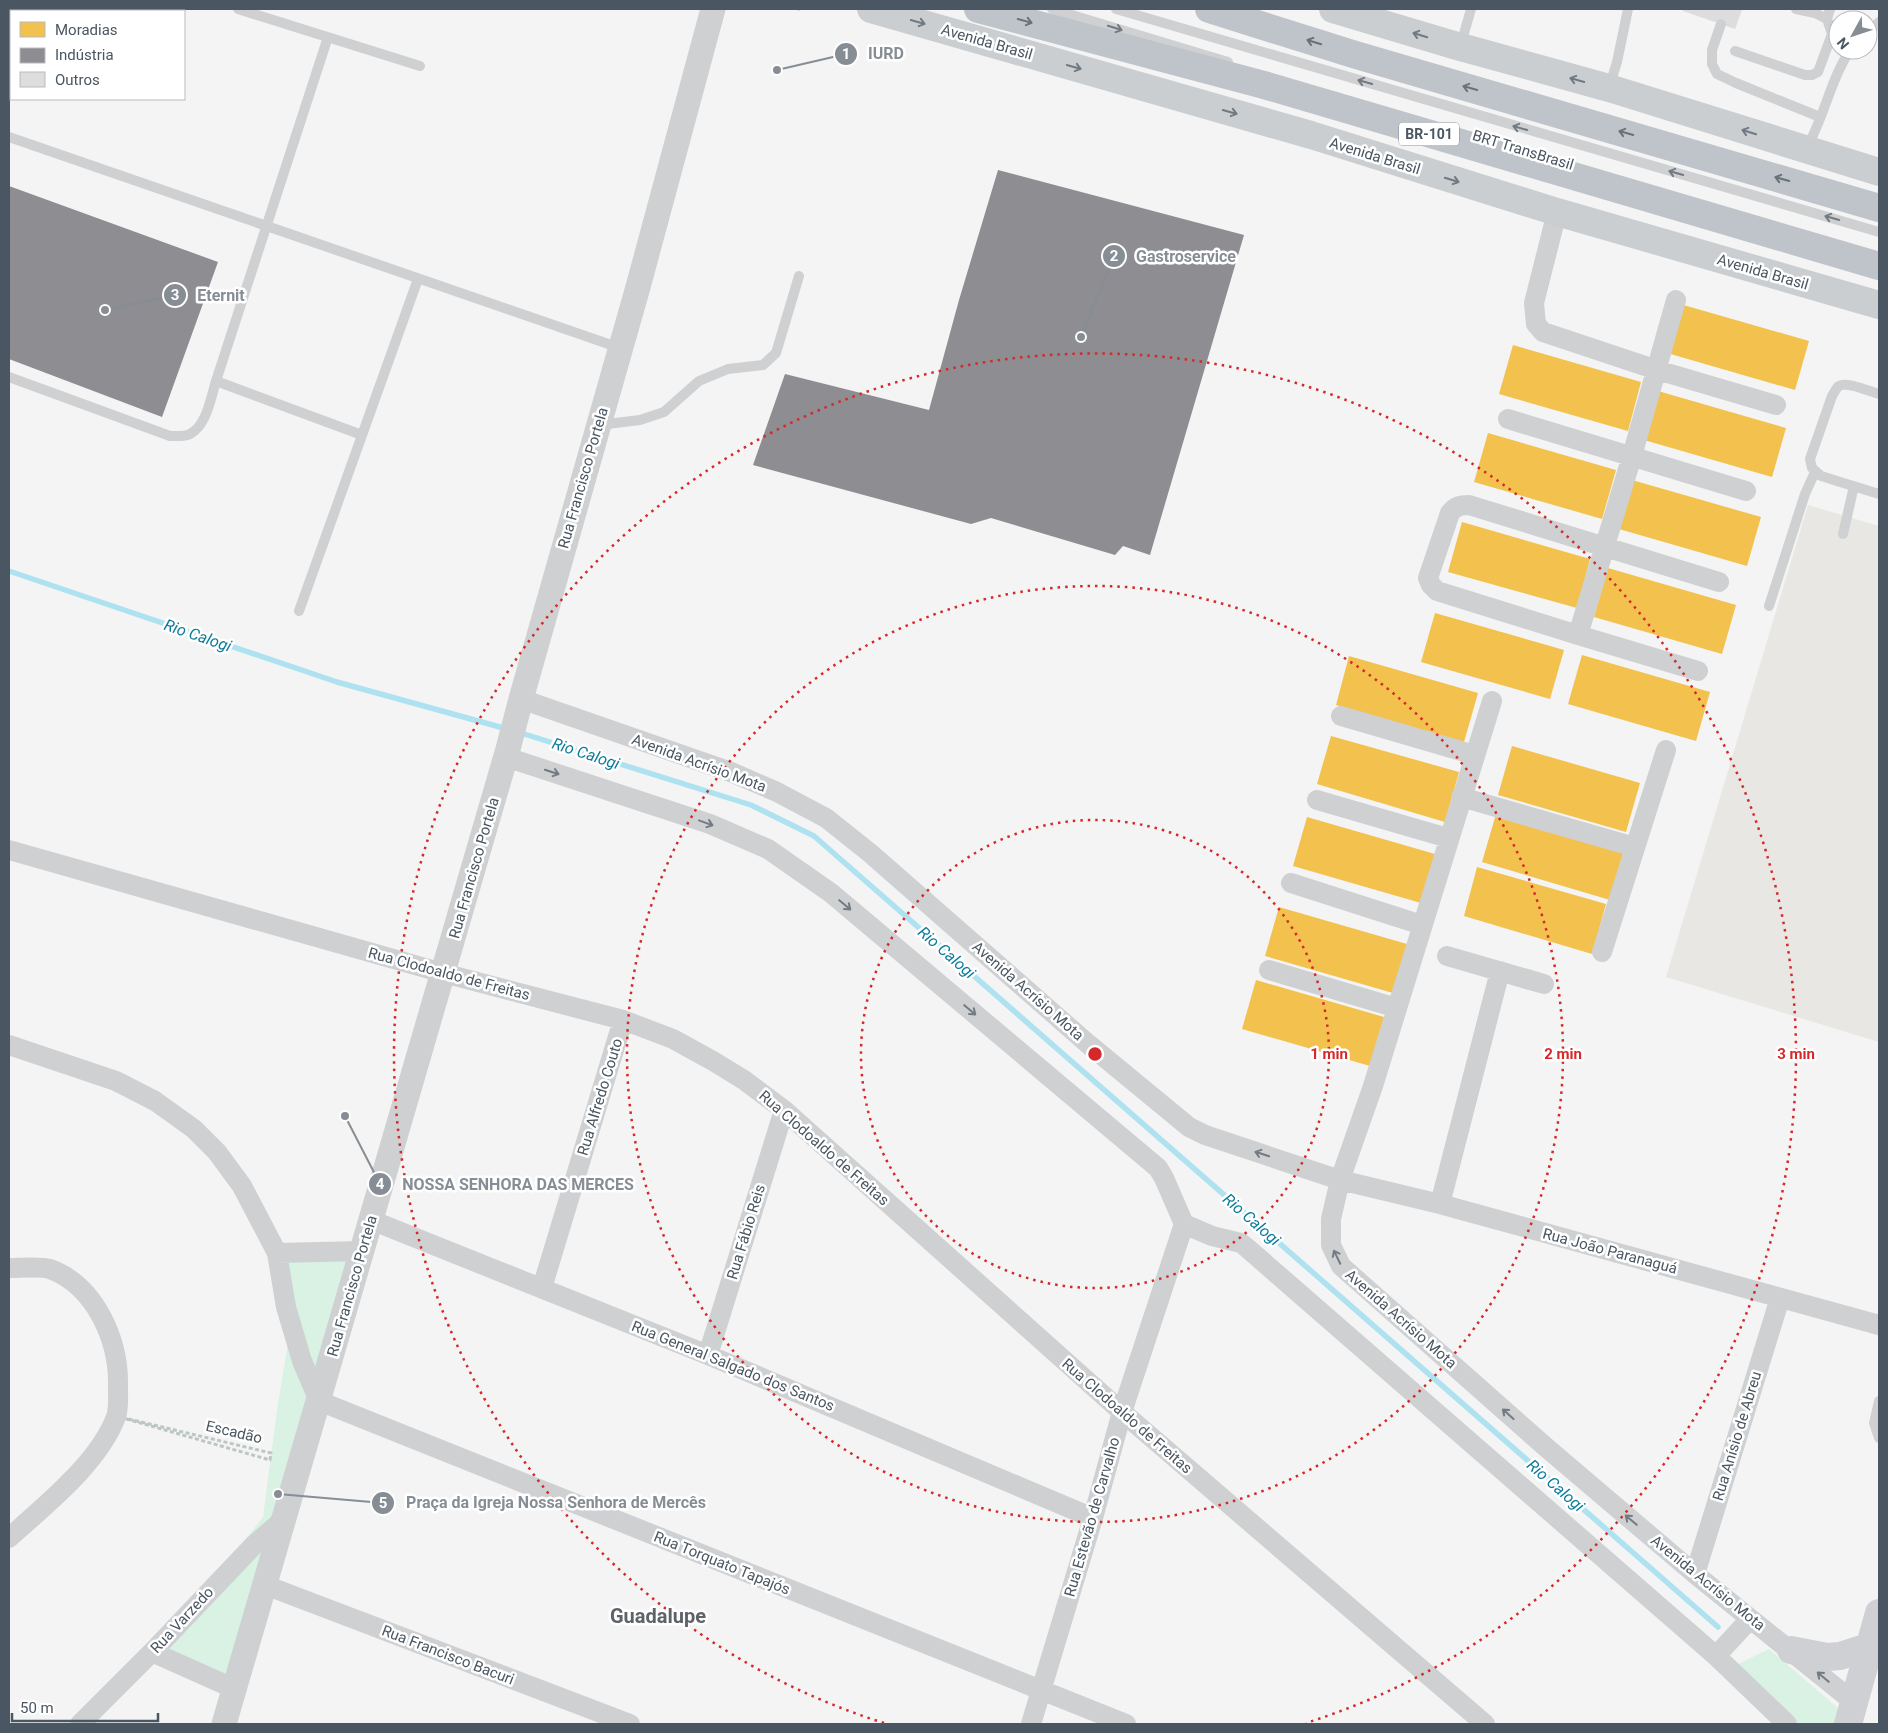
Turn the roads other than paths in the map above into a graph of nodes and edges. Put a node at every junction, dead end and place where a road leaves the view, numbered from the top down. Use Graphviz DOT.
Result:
graph roads {
  1 [pos="238,9"];
  2 [pos="714,9"];
  3 [pos="871,9"];
  4 [pos="978,9"];
  5 [pos="1052,9"];
  6 [pos="1116,9"];
  7 [pos="1210,9"];
  8 [pos="1332,9"];
  9 [pos="1472,9"];
  10 [pos="1628,9"];
  11 [pos="1796,9"];
  12 [pos="1828,14"];
  13 [pos="1721,24"];
  14 [pos="328,37"];
  15 [pos="1828,45"];
  16 [pos="1457,46"];
  17 [pos="1735,51"];
  18 [pos="1845,60"];
  19 [pos="420,66"];
  20 [pos="1243,66"];
  21 [pos="1609,88"];
  22 [pos="1820,116"];
  23 [pos="9,137"];
  24 [pos="1805,150"];
  25 [pos="1538,155"];
  26 [pos="1879,172"];
  27 [pos="1879,208"];
  28 [pos="1557,212"];
  29 [pos="265,226"];
  30 [pos="1879,232"];
  31 [pos="1879,255"];
  32 [pos="1879,266"];
  33 [pos="799,276"];
  34 [pos="418,279"];
  35 [pos="1676,300"];
  36 [pos="1876,306"];
  37 [pos="620,348"];
  38 [pos="1657,370"];
  39 [pos="9,377"];
  40 [pos="216,380"];
  41 [pos="1879,394"];
  42 [pos="1776,405"];
  43 [pos="1508,419"];
  44 [pos="598,425"];
  45 [pos="362,435"];
  46 [pos="1632,456"];
  47 [pos="1815,472"];
  48 [pos="1854,486"];
  49 [pos="1746,491"];
  50 [pos="1879,494"];
  51 [pos="1843,534"];
  52 [pos="1605,546"];
  53 [pos="1719,582"];
  54 [pos="1769,606"];
  55 [pos="299,611"];
  56 [pos="1578,635"];
  57 [pos="1698,671"];
  58 [pos="1492,701"];
  59 [pos="520,704"];
  60 [pos="1341,716"];
  61 [pos="1666,750"];
  62 [pos="507,753"];
  63 [pos="1475,755"];
  64 [pos="1462,797"];
  65 [pos="1317,800"];
  66 [pos="1448,838"];
  67 [pos="1635,847"];
  68 [pos="9,850"];
  69 [pos="1291,883"];
  70 [pos="1422,925"];
  71 [pos="1602,952"];
  72 [pos="1448,956"];
  73 [pos="1270,970"];
  74 [pos="1500,972"];
  75 [pos="443,974"];
  76 [pos="1544,984"];
  77 [pos="1397,1008"];
  78 [pos="623,1020"];
  79 [pos="9,1045"];
  80 [pos="784,1110"];
  81 [pos="1340,1180"];
  82 [pos="1440,1204"];
  83 [pos="371,1220"];
  84 [pos="1184,1224"];
  85 [pos="362,1251"];
  86 [pos="277,1253"];
  87 [pos="9,1268"];
  88 [pos="542,1288"];
  89 [pos="1780,1298"];
  90 [pos="1879,1326"];
  91 [pos="708,1355"];
  92 [pos="319,1401"];
  93 [pos="1879,1401"];
  94 [pos="1122,1412"];
  95 [pos="1879,1438"];
  96 [pos="285,1518"];
  97 [pos="1093,1518"];
  98 [pos="9,1538"];
  99 [pos="1695,1574"];
  100 [pos="265,1585"];
  101 [pos="1750,1620"];
  102 [pos="1876,1631"];
  103 [pos="1791,1650"];
  104 [pos="152,1652"];
  105 [pos="1716,1656"];
  106 [pos="235,1689"];
  107 [pos="1041,1690"];
  108 [pos="1851,1714"];
  109 [pos="80,1724"];
  110 [pos="224,1724"];
  111 [pos="630,1724"];
  112 [pos="1031,1724"];
  113 [pos="1126,1724"];
  114 [pos="1485,1724"];
  115 [pos="1787,1724"];
  1 -- 14 [label="lane"];
  2 -- 37 [label="street, Rua Francisco Portela"];
  3 -- 28 [label="main road, Avenida Brasil, one-way"];
  4 -- 32 [label="highway, Avenida Brasil / BR-101, one-way"];
  5 -- 20 [label="lane, one-way"];
  30 -- 6 [label="lane, BRT TransBrasil, one-way"];
  27 -- 7 [label="highway, one-way"];
  16 -- 8 [label="main road, one-way"];
  9 -- 16 [label="lane"];
  10 -- 21 [label="lane"];
  11 -- 12 [label="lane"];
  13 -- 22 [label="lane"];
  14 -- 19 [label="lane"];
  14 -- 29 [label="lane"];
  15 -- 17 [label="lane"];
  21 -- 16 [label="main road, one-way"];
  18 -- 22 [label="lane"];
  24 -- 21 [label="main road, one-way"];
  22 -- 24 [label="lane"];
  23 -- 29 [label="lane"];
  24 -- 26 [label="main road"];
  25 -- 31 [label="lane, BRT TransBrasil"];
  28 -- 36 [label="main road, Avenida Brasil"];
  28 -- 38 [label="street"];
  29 -- 34 [label="lane"];
  29 -- 40 [label="lane"];
  33 -- 44 [label="lane"];
  34 -- 37 [label="lane"];
  34 -- 45 [label="lane"];
  35 -- 38 [label="street"];
  37 -- 44 [label="street, Rua Francisco Portela"];
  38 -- 42 [label="street"];
  38 -- 46 [label="street"];
  39 -- 40 [label="lane"];
  40 -- 45 [label="lane"];
  41 -- 47 [label="lane"];
  43 -- 46 [label="street"];
  44 -- 59 [label="street, Rua Francisco Portela"];
  45 -- 55 [label="lane"];
  46 -- 49 [label="street"];
  46 -- 52 [label="street"];
  47 -- 48 [label="lane"];
  47 -- 54 [label="lane"];
  48 -- 50 [label="lane"];
  48 -- 51 [label="lane"];
  52 -- 53 [label="street"];
  52 -- 56 [label="street"];
  52 -- 56 [label="street"];
  56 -- 57 [label="street"];
  58 -- 63 [label="street"];
  59 -- 62 [label="street, Rua Francisco Portela"];
  81 -- 59 [label="street, Avenida Acrísio Mota, one-way"];
  60 -- 63 [label="street"];
  61 -- 67 [label="street"];
  62 -- 75 [label="street, Rua Francisco Portela"];
  62 -- 84 [label="street, one-way"];
  63 -- 64 [label="street"];
  64 -- 66 [label="street"];
  64 -- 67 [label="street"];
  65 -- 66 [label="street"];
  66 -- 70 [label="street"];
  67 -- 71 [label="street"];
  68 -- 75 [label="street, Rua Clodoaldo de Freitas"];
  69 -- 70 [label="street"];
  70 -- 77 [label="street"];
  72 -- 74 [label="street"];
  73 -- 77 [label="street"];
  74 -- 76 [label="street"];
  74 -- 82 [label="street"];
  75 -- 78 [label="street, Rua Clodoaldo de Freitas"];
  75 -- 83 [label="street, Rua Francisco Portela"];
  77 -- 81 [label="street"];
  78 -- 80 [label="street, Rua Clodoaldo de Freitas"];
  78 -- 88 [label="street, Rua Alfredo Couto"];
  79 -- 86 [label="street"];
  80 -- 91 [label="street, Rua Fábio Reis"];
  80 -- 94 [label="street, Rua Clodoaldo de Freitas"];
  81 -- 82 [label="street, Rua João Paranaguá"];
  99 -- 81 [label="street, Avenida Acrísio Mota, one-way"];
  82 -- 89 [label="street, Rua João Paranaguá"];
  83 -- 85 [label="street, Rua Francisco Portela"];
  83 -- 88 [label="street, Rua General Salgado dos Santos"];
  84 -- 94 [label="street, Rua Estevão de Carvalho"];
  84 -- 105 [label="street"];
  85 -- 86 [label="street"];
  85 -- 92 [label="street, Rua Francisco Portela"];
  86 -- 92 [label="street"];
  87 -- 98 [label="street"];
  88 -- 91 [label="street, Rua General Salgado dos Santos"];
  89 -- 90 [label="street, Rua João Paranaguá"];
  89 -- 99 [label="street, Rua Anísio de Abreu"];
  91 -- 97 [label="street, Rua General Salgado dos Santos"];
  92 -- 96 [label="street, Rua Francisco Portela"];
  92 -- 107 [label="street, Rua Torquato Tapajós"];
  93 -- 95 [label="lane"];
  94 -- 97 [label="street, Rua Estevão de Carvalho"];
  94 -- 114 [label="street, Rua Clodoaldo de Freitas"];
  96 -- 100 [label="street, Rua Francisco Portela"];
  96 -- 104 [label="street, Rua Varzedo"];
  97 -- 107 [label="street, Rua Estevão de Carvalho"];
  99 -- 101 [label="street, Avenida Acrísio Mota"];
  100 -- 106 [label="street, Rua Francisco Portela"];
  100 -- 111 [label="street, Rua Francisco Bacuri"];
  101 -- 103 [label="street, Avenida Acrísio Mota"];
  101 -- 105 [label="street"];
  102 -- 103 [label="main road"];
  102 -- 108 [label="main road"];
  108 -- 103 [label="street, Avenida Acrísio Mota, one-way"];
  104 -- 106 [label="street"];
  104 -- 109 [label="street, Rua Varzedo"];
  105 -- 115 [label="street"];
  106 -- 110 [label="street, Rua Francisco Portela"];
  107 -- 112 [label="street, Rua Estevão de Carvalho"];
  107 -- 113 [label="street, Rua Torquato Tapajós"];
}
